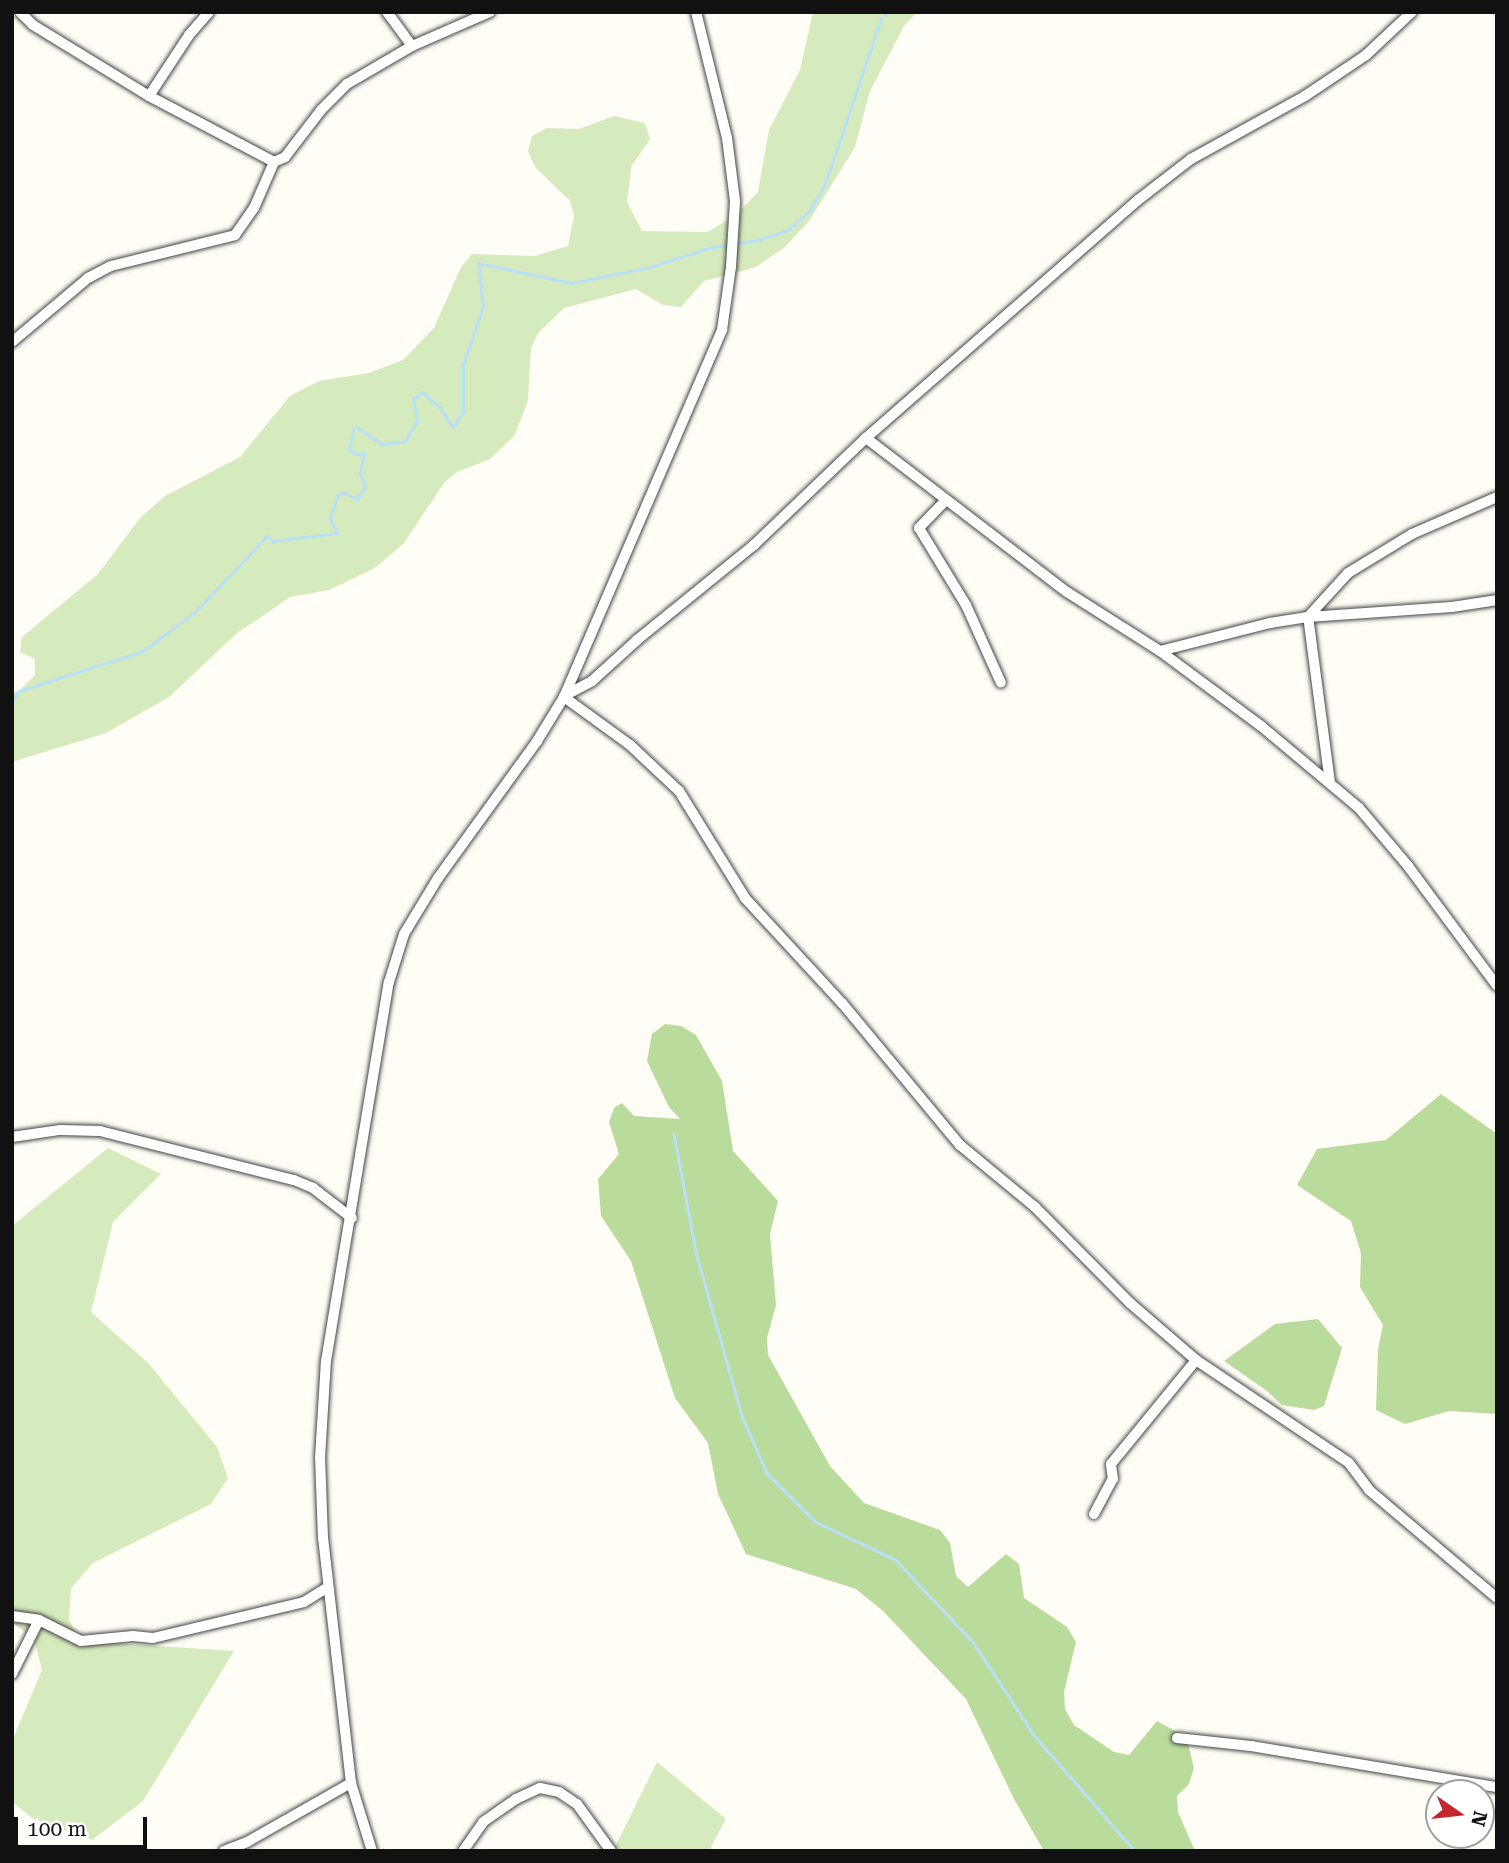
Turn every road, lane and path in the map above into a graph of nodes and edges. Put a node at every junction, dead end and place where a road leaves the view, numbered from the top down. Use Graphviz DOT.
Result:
graph roads {
  1 [pos="20,12"];
  2 [pos="209,12"];
  3 [pos="387,12"];
  4 [pos="490,12"];
  5 [pos="696,12"];
  6 [pos="1412,12"];
  7 [pos="412,46"];
  8 [pos="149,96"];
  9 [pos="274,162"];
  10 [pos="12,342"];
  11 [pos="866,438"];
  12 [pos="1497,497"];
  13 [pos="946,500"];
  14 [pos="1497,600"];
  15 [pos="1308,617"];
  16 [pos="1160,651"];
  17 [pos="1001,683"];
  18 [pos="564,697"];
  19 [pos="1330,783"];
  20 [pos="1497,986"];
  21 [pos="12,1138"];
  22 [pos="352,1218"];
  23 [pos="1196,1360"];
  24 [pos="1094,1514"];
  25 [pos="328,1587"];
  26 [pos="1497,1598"];
  27 [pos="12,1616"];
  28 [pos="39,1620"];
  29 [pos="12,1674"];
  30 [pos="1177,1738"];
  31 [pos="351,1783"];
  32 [pos="1497,1787"];
  33 [pos="224,1851"];
  34 [pos="372,1851"];
  35 [pos="463,1851"];
  36 [pos="611,1851"];
  1 -- 8 [label="street"];
  2 -- 8 [label="street"];
  3 -- 7 [label="street"];
  4 -- 7 [label="street"];
  5 -- 18 [label="street"];
  6 -- 11 [label="street"];
  7 -- 9 [label="street"];
  8 -- 9 [label="street"];
  9 -- 10 [label="street"];
  11 -- 13 [label="street"];
  11 -- 18 [label="street"];
  12 -- 15 [label="street"];
  13 -- 16 [label="street"];
  13 -- 17 [label="street"];
  14 -- 15 [label="street"];
  15 -- 16 [label="street"];
  15 -- 19 [label="street"];
  16 -- 19 [label="street"];
  18 -- 22 [label="street"];
  18 -- 23 [label="street"];
  19 -- 20 [label="street"];
  21 -- 22 [label="street"];
  22 -- 25 [label="street"];
  23 -- 24 [label="street"];
  23 -- 26 [label="street"];
  25 -- 28 [label="street"];
  25 -- 31 [label="street"];
  27 -- 28 [label="street"];
  28 -- 29 [label="street"];
  30 -- 32 [label="street"];
  31 -- 33 [label="street"];
  31 -- 34 [label="street"];
  35 -- 36 [label="street"];
}
